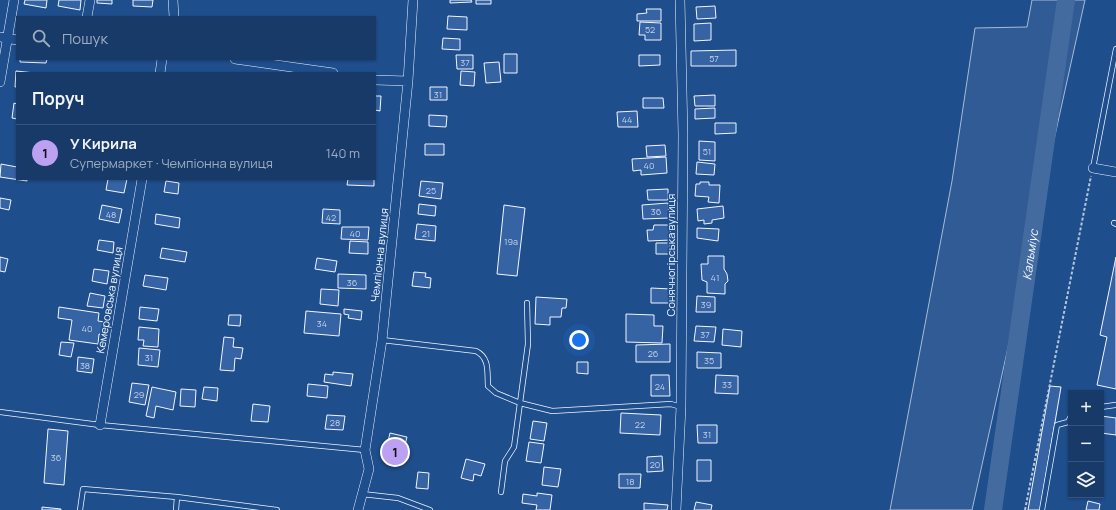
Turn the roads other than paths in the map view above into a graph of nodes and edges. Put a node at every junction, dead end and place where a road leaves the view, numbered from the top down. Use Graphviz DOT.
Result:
graph roads {
  1 [pos="14,0"];
  2 [pos="90,0"];
  3 [pos="173,0"];
  4 [pos="413,0"];
  5 [pos="680,0"];
  6 [pos="88,16"];
  7 [pos="174,16"];
  8 [pos="8,38"];
  9 [pos="1116,49"];
  10 [pos="162,60"];
  11 [pos="242,60"];
  12 [pos="160,72"];
  13 [pos="326,72"];
  14 [pos="376,80"];
  15 [pos="408,81"];
  16 [pos="0,82"];
  17 [pos="1092,168"];
  18 [pos="1116,172"];
  19 [pos="142,180"];
  20 [pos="526,303"];
  21 [pos="382,340"];
  22 [pos="520,403"];
  23 [pos="1116,405"];
  24 [pos="681,406"];
  25 [pos="1104,407"];
  26 [pos="0,412"];
  27 [pos="1068,422"];
  28 [pos="100,425"];
  29 [pos="364,450"];
  30 [pos="501,492"];
  31 [pos="362,494"];
  32 [pos="178,498"];
  33 [pos="80,510"];
  34 [pos="176,510"];
  35 [pos="277,510"];
  36 [pos="358,510"];
  37 [pos="430,510"];
  38 [pos="676,510"];
  39 [pos="1042,510"];
  1 -- 8 [label="street"];
  2 -- 6 [label="street"];
  3 -- 7 [label="street"];
  4 -- 15 [label="street, Чемпіонна вулиця"];
  5 -- 24 [label="street, Сонячногірська вулиця"];
  8 -- 16 [label="street"];
  9 -- 17 [label="lane"];
  10 -- 12 [label="street"];
  11 -- 13 [label="street"];
  14 -- 15 [label="street"];
  15 -- 21 [label="street, Чемпіонна вулиця"];
  17 -- 18 [label="street"];
  19 -- 28 [label="street, Кемеровська вулиця"];
  20 -- 22 [label="lane"];
  21 -- 22 [label="lane"];
  21 -- 29 [label="street, Чемпіонна вулиця"];
  22 -- 24 [label="lane"];
  22 -- 30 [label="lane"];
  23 -- 25 [label="lane"];
  24 -- 38 [label="street, Сонячногірська вулиця"];
  26 -- 28 [label="lane"];
  27 -- 39 [label="lane"];
  28 -- 29 [label="lane"];
  29 -- 31 [label="street, Чемпіонна вулиця"];
  31 -- 36 [label="street, Чемпіонна вулиця"];
  31 -- 37 [label="lane"];
  32 -- 33 [label="lane"];
  32 -- 34 [label="lane"];
  32 -- 35 [label="lane"];
}
